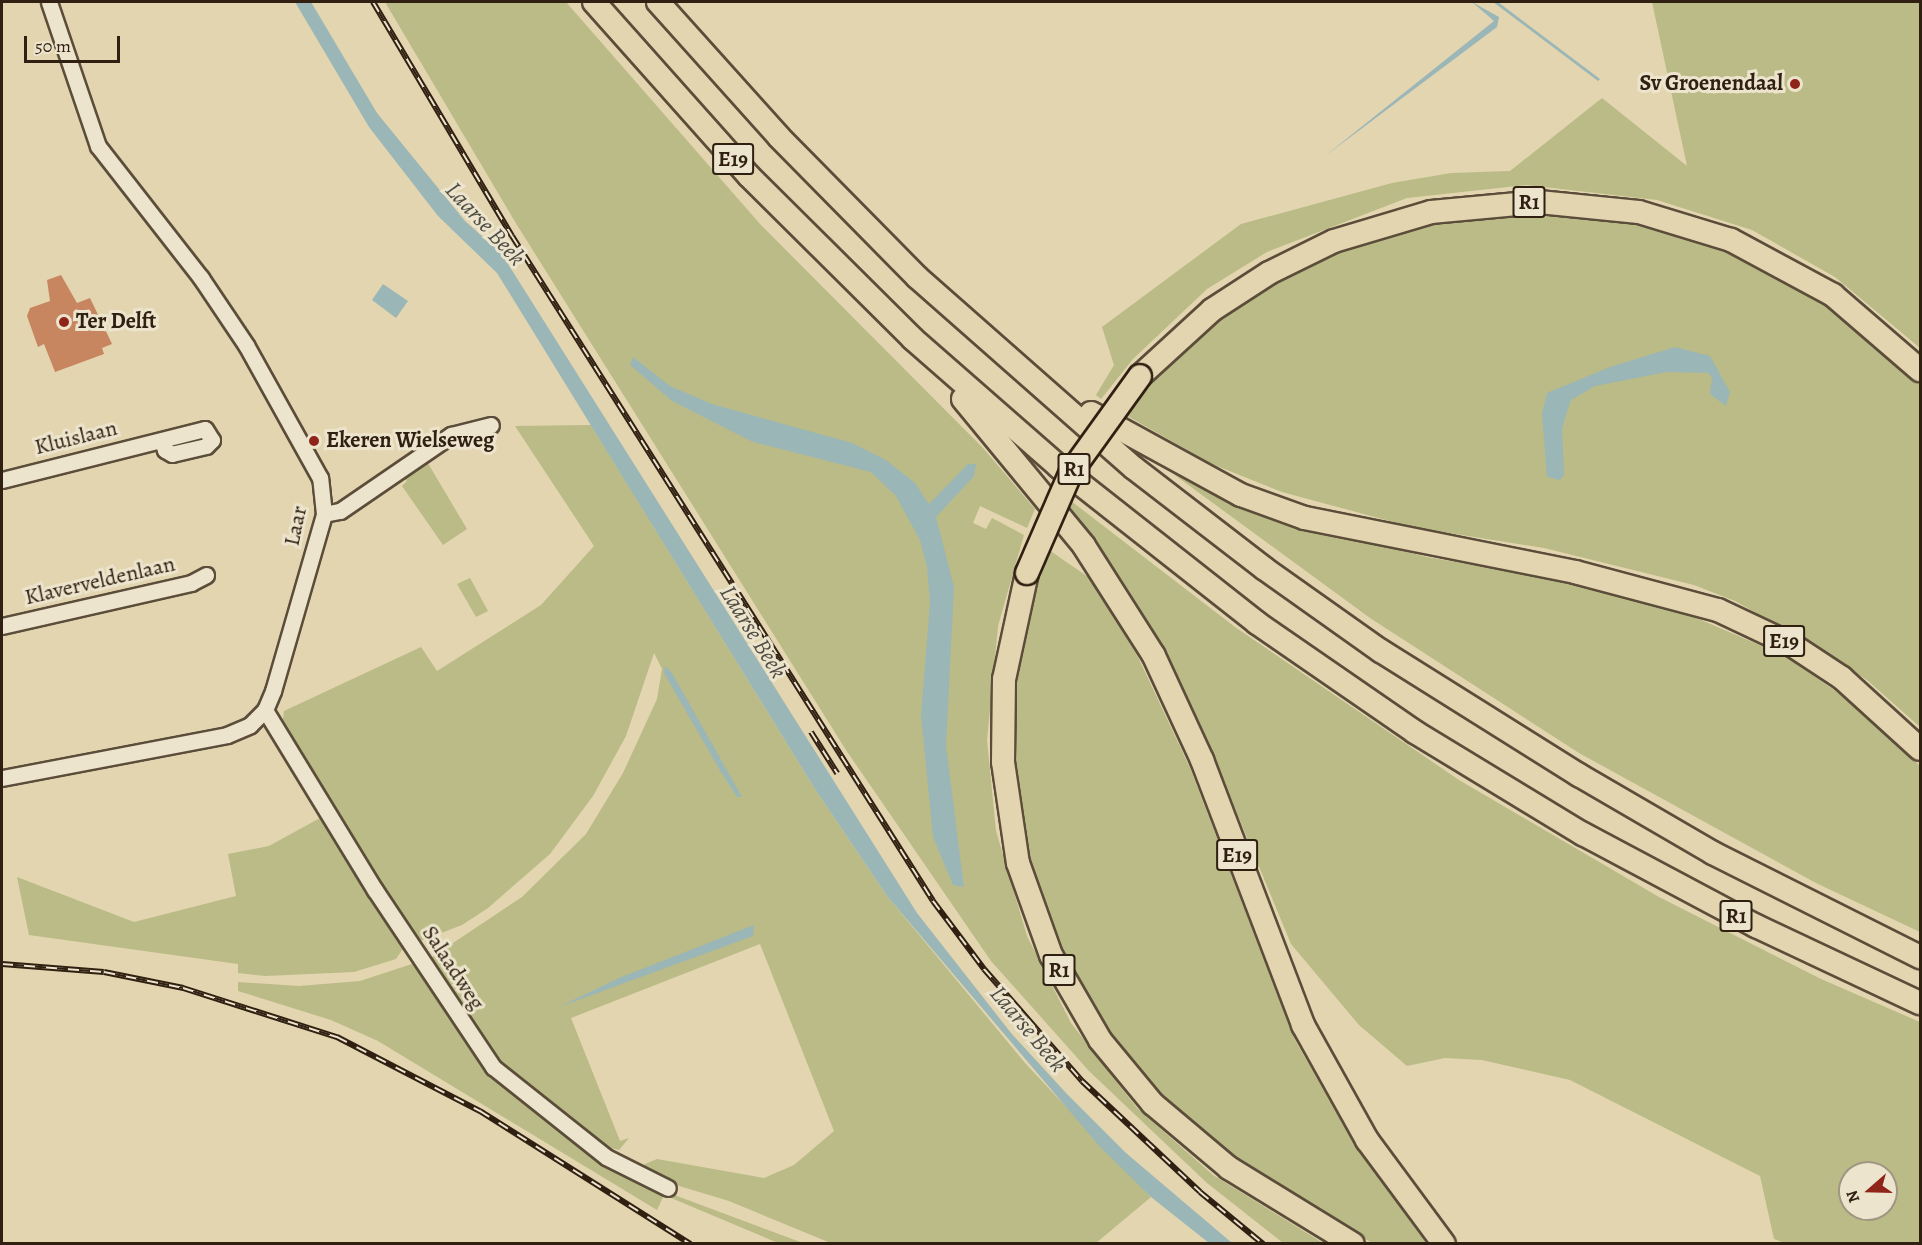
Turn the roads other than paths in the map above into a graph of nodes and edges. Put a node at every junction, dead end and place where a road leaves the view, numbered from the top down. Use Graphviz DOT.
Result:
graph roads {
  1 [pos="49,2"];
  2 [pos="594,2"];
  3 [pos="658,2"];
  4 [pos="913,339"];
  5 [pos="1920,370"];
  6 [pos="1026,376"];
  7 [pos="492,425"];
  8 [pos="162,440"];
  9 [pos="2,480"];
  10 [pos="324,514"];
  11 [pos="206,574"];
  12 [pos="2,626"];
  13 [pos="265,710"];
  14 [pos="1920,749"];
  15 [pos="1579,775"];
  16 [pos="2,778"];
  17 [pos="1557,819"];
  18 [pos="1920,957"];
  19 [pos="1920,1003"];
  20 [pos="668,1188"];
  21 [pos="1353,1244"];
  22 [pos="1444,1244"];
  1 -- 10 [label="street, Laar"];
  2 -- 4 [label="highway, E19"];
  3 -- 6 [label="highway, E19"];
  4 -- 17 [label="highway, E19"];
  4 -- 22 [label="highway, E19"];
  5 -- 21 [label="highway, R1, bridge"];
  6 -- 14 [label="highway, E19"];
  6 -- 15 [label="highway, E19"];
  7 -- 10 [label="street"];
  8 -- 9 [label="street, Kluislaan"];
  10 -- 13 [label="street, Laar"];
  11 -- 12 [label="street, Klaverveldenlaan"];
  13 -- 16 [label="street"];
  13 -- 20 [label="street, Salaadweg"];
  15 -- 18 [label="highway, R1"];
  17 -- 19 [label="highway, R1"];
}
